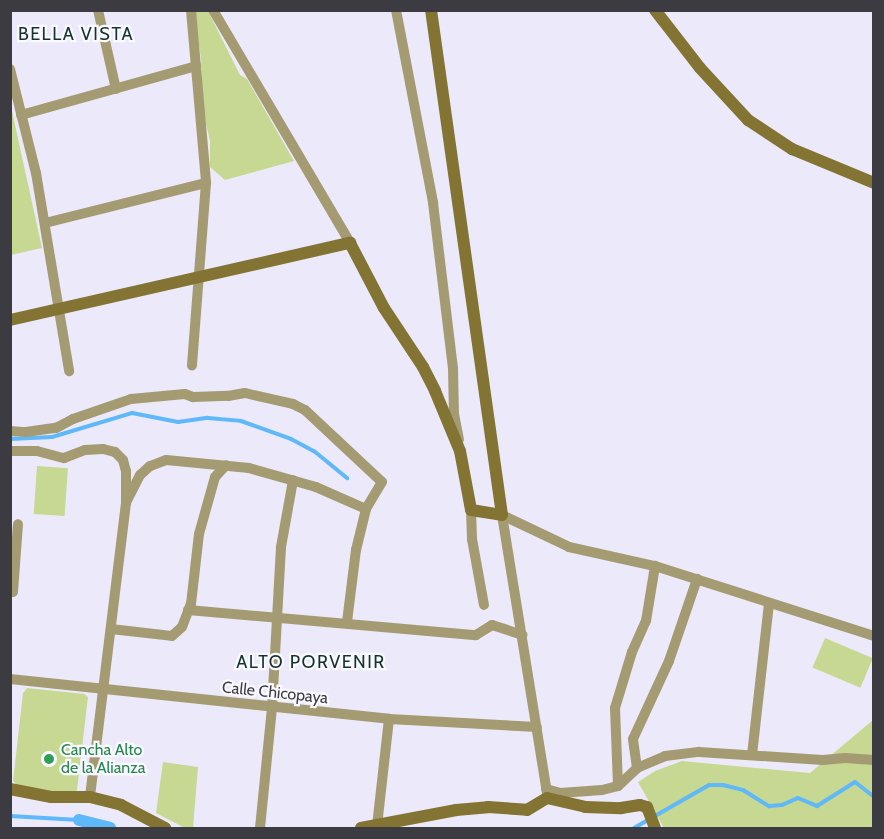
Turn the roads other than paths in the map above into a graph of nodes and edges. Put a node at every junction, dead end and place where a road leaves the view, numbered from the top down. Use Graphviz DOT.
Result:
graph roads {
  1 [pos="98,10"];
  2 [pos="191,10"];
  3 [pos="213,10"];
  4 [pos="396,10"];
  5 [pos="431,10"];
  6 [pos="655,10"];
  7 [pos="196,66"];
  8 [pos="10,69"];
  9 [pos="116,89"];
  10 [pos="21,115"];
  11 [pos="206,183"];
  12 [pos="873,183"];
  13 [pos="45,223"];
  14 [pos="350,243"];
  15 [pos="199,277"];
  16 [pos="59,308"];
  17 [pos="10,320"];
  18 [pos="192,365"];
  19 [pos="69,371"];
  20 [pos="10,431"];
  21 [pos="10,451"];
  22 [pos="460,451"];
  23 [pos="226,465"];
  24 [pos="293,480"];
  25 [pos="126,503"];
  26 [pos="366,509"];
  27 [pos="471,510"];
  28 [pos="502,515"];
  29 [pos="18,524"];
  30 [pos="655,566"];
  31 [pos="12,569"];
  32 [pos="697,579"];
  33 [pos="12,592"];
  34 [pos="769,604"];
  35 [pos="484,605"];
  36 [pos="188,610"];
  37 [pos="278,617"];
  38 [pos="347,622"];
  39 [pos="111,629"];
  40 [pos="522,635"];
  41 [pos="873,636"];
  42 [pos="10,679"];
  43 [pos="103,689"];
  44 [pos="272,708"];
  45 [pos="389,719"];
  46 [pos="537,727"];
  47 [pos="752,755"];
  48 [pos="873,760"];
  49 [pos="637,768"];
  50 [pos="618,786"];
  51 [pos="10,789"];
  52 [pos="547,793"];
  53 [pos="90,796"];
  54 [pos="377,826"];
  55 [pos="165,828"];
  56 [pos="260,828"];
  57 [pos="361,828"];
  58 [pos="656,828"];
  1 -- 9 [label="street"];
  2 -- 7 [label="street"];
  3 -- 14 [label="street"];
  4 -- 22 [label="street"];
  5 -- 28 [label="street"];
  6 -- 12 [label="street"];
  7 -- 9 [label="street"];
  7 -- 11 [label="street"];
  8 -- 10 [label="street"];
  9 -- 10 [label="street"];
  10 -- 13 [label="street"];
  11 -- 13 [label="street"];
  11 -- 15 [label="street"];
  13 -- 16 [label="street"];
  14 -- 15 [label="street"];
  14 -- 22 [label="street"];
  15 -- 16 [label="street"];
  15 -- 18 [label="street"];
  16 -- 17 [label="street"];
  16 -- 19 [label="street"];
  20 -- 26 [label="street"];
  21 -- 25 [label="street"];
  22 -- 27 [label="street"];
  23 -- 24 [label="street"];
  23 -- 25 [label="street"];
  23 -- 36 [label="street"];
  24 -- 26 [label="street"];
  24 -- 37 [label="street"];
  25 -- 39 [label="street"];
  26 -- 38 [label="street"];
  27 -- 28 [label="street"];
  27 -- 35 [label="street"];
  28 -- 30 [label="street"];
  28 -- 40 [label="street"];
  29 -- 31 [label="street"];
  30 -- 32 [label="street"];
  30 -- 50 [label="street"];
  31 -- 33 [label="street"];
  32 -- 34 [label="street"];
  32 -- 49 [label="street"];
  34 -- 41 [label="street"];
  34 -- 47 [label="street"];
  36 -- 37 [label="street"];
  36 -- 39 [label="street"];
  37 -- 38 [label="street"];
  37 -- 44 [label="street"];
  38 -- 40 [label="street"];
  39 -- 43 [label="street"];
  40 -- 46 [label="street"];
  42 -- 43 [label="street, Calle Chicopaya"];
  43 -- 44 [label="street, Calle Chicopaya"];
  43 -- 53 [label="street"];
  44 -- 45 [label="street, Calle Chicopaya"];
  44 -- 56 [label="street"];
  45 -- 46 [label="street, Calle Chicopaya"];
  45 -- 54 [label="street"];
  46 -- 52 [label="street"];
  47 -- 48 [label="street"];
  47 -- 49 [label="street"];
  49 -- 50 [label="street"];
  50 -- 52 [label="street"];
  51 -- 53 [label="street"];
  52 -- 54 [label="street"];
  52 -- 58 [label="street"];
  53 -- 55 [label="street"];
  54 -- 57 [label="street"];
}
